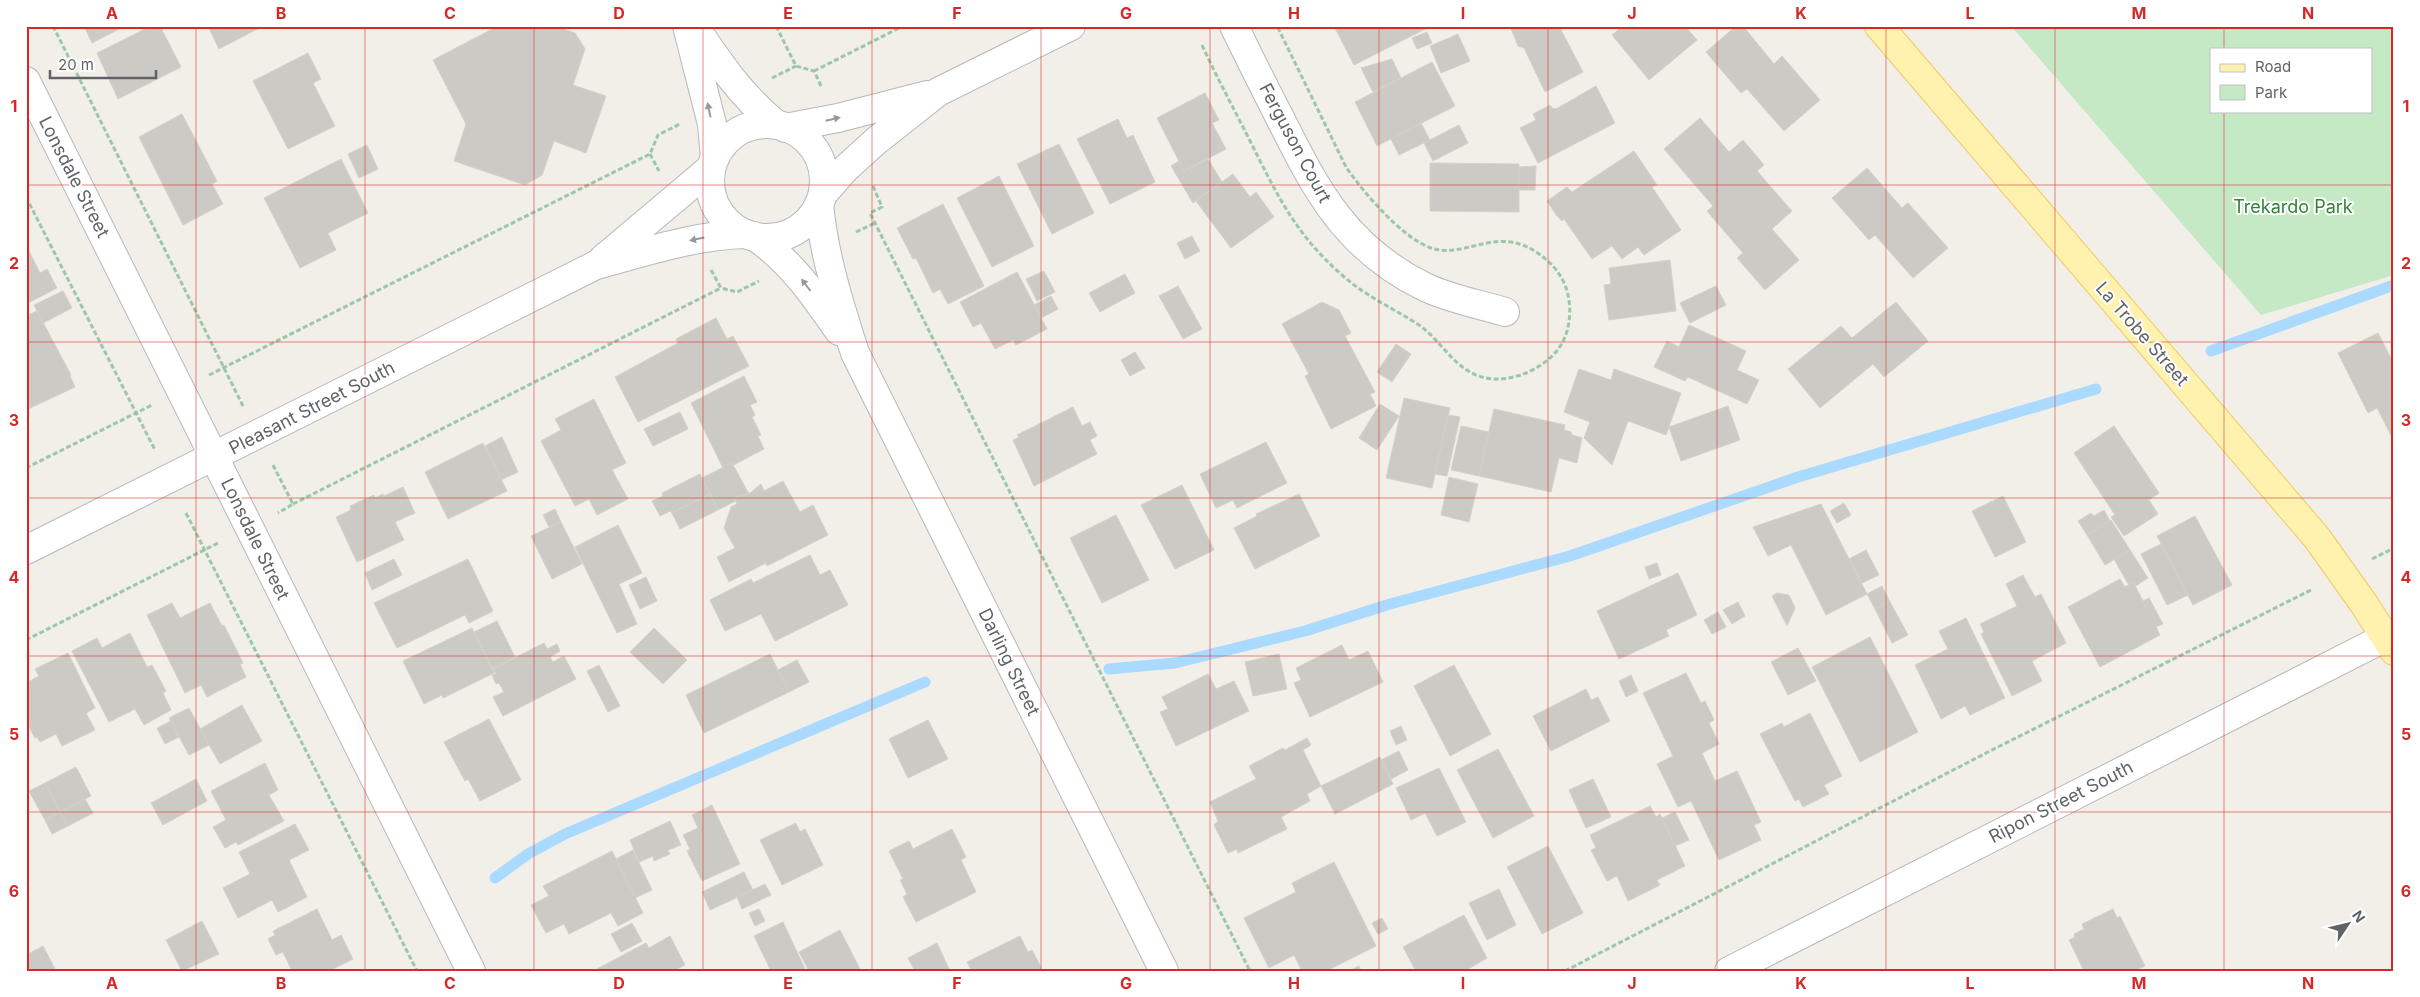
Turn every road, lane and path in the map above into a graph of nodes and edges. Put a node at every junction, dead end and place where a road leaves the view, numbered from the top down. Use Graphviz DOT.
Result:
graph roads {
  1 [pos="53,26"];
  2 [pos="687,26"];
  3 [pos="694,26"];
  4 [pos="776,26"];
  5 [pos="903,26"];
  6 [pos="1071,26"];
  7 [pos="1234,26"];
  8 [pos="1276,26"];
  9 [pos="1879,26"];
  10 [pos="796,66"];
  11 [pos="814,71"];
  12 [pos="770,79"];
  13 [pos="26,81"];
  14 [pos="825,92"];
  15 [pos="938,92"];
  16 [pos="688,120"];
  17 [pos="781,126"];
  18 [pos="713,163"];
  19 [pos="26,197"];
  20 [pos="821,199"];
  21 [pos="882,207"];
  22 [pos="875,223"];
  23 [pos="852,234"];
  24 [pos="750,235"];
  25 [pos="596,265"];
  26 [pos="709,266"];
  27 [pos="766,277"];
  28 [pos="721,288"];
  29 [pos="1505,312"];
  30 [pos="1564,337"];
  31 [pos="855,352"];
  32 [pos="223,367"];
  33 [pos="202,378"];
  34 [pos="153,404"];
  35 [pos="243,407"];
  36 [pos="136,413"];
  37 [pos="156,451"];
  38 [pos="215,457"];
  39 [pos="273,465"];
  40 [pos="26,468"];
  41 [pos="293,504"];
  42 [pos="186,513"];
  43 [pos="273,515"];
  44 [pos="227,538"];
  45 [pos="2394,548"];
  46 [pos="26,550"];
  47 [pos="205,550"];
  48 [pos="2343,574"];
  49 [pos="26,640"];
  50 [pos="2391,641"];
  51 [pos="416,971"];
  52 [pos="472,971"];
  53 [pos="1164,971"];
  54 [pos="1250,971"];
  55 [pos="1565,971"];
  56 [pos="1729,971"];
  1 -- 32 [label="path"];
  18 -- 2 [label="street, one-way"];
  3 -- 17 [label="street"];
  4 -- 10 [label="path"];
  5 -- 11 [label="path"];
  6 -- 15 [label="street"];
  7 -- 29 [label="street, Ferguson Court"];
  8 -- 30 [label="path"];
  9 -- 48 [label="main road, La Trobe Street"];
  10 -- 11 [label="path"];
  10 -- 12 [label="path"];
  11 -- 14 [label="path"];
  13 -- 38 [label="street, Lonsdale Street"];
  17 -- 15 [label="street, one-way"];
  15 -- 20 [label="street"];
  16 -- 32 [label="path"];
  17 -- 18 [label="street"];
  17 -- 20 [label="street"];
  18 -- 24 [label="street"];
  18 -- 25 [label="street, Pleasant Street South"];
  19 -- 36 [label="path"];
  20 -- 24 [label="street"];
  20 -- 31 [label="street, Darling Street"];
  21 -- 22 [label="path"];
  22 -- 23 [label="path"];
  22 -- 54 [label="path"];
  24 -- 25 [label="street, Pleasant Street South, one-way"];
  31 -- 24 [label="street, Darling Street, one-way"];
  25 -- 38 [label="street, Pleasant Street South"];
  26 -- 28 [label="path"];
  27 -- 28 [label="path"];
  28 -- 41 [label="path"];
  31 -- 53 [label="street, Darling Street"];
  32 -- 33 [label="path"];
  32 -- 35 [label="path"];
  34 -- 36 [label="path"];
  36 -- 37 [label="path"];
  36 -- 40 [label="path"];
  38 -- 46 [label="street, Pleasant Street South"];
  38 -- 52 [label="street, Lonsdale Street"];
  39 -- 41 [label="path"];
  41 -- 43 [label="path"];
  42 -- 47 [label="path"];
  44 -- 47 [label="path"];
  45 -- 48 [label="path"];
  47 -- 49 [label="path"];
  47 -- 51 [label="path"];
  48 -- 50 [label="main road, La Trobe Street"];
  48 -- 55 [label="path"];
  50 -- 56 [label="street, Ripon Street South"];
}
